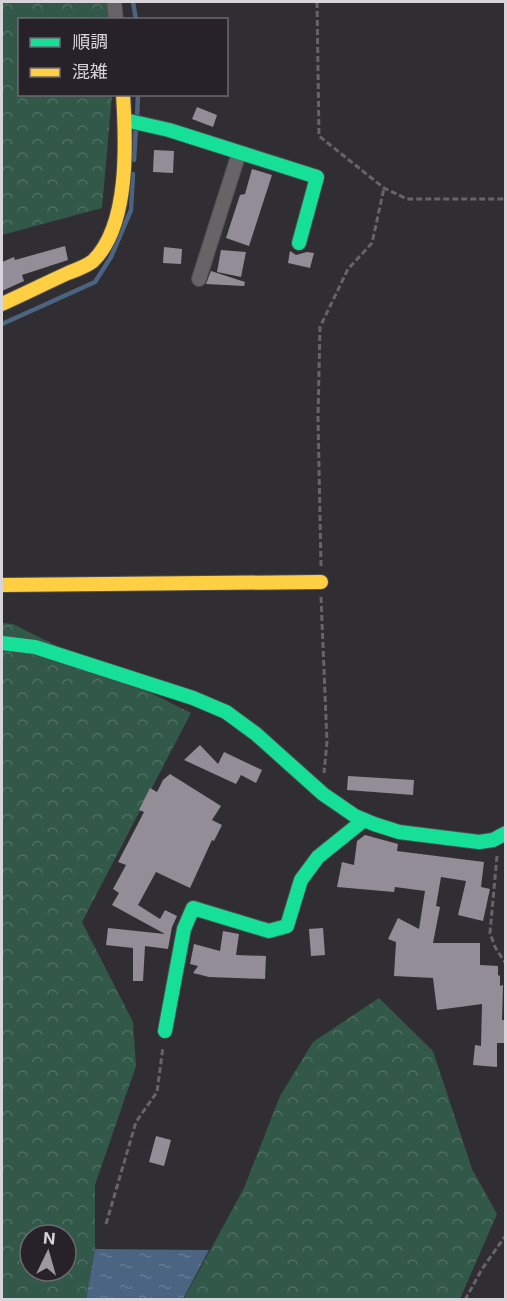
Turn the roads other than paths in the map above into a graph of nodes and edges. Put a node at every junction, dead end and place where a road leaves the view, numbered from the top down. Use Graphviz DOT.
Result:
graph roads {
  1 [pos="114,2"];
  2 [pos="116,18"];
  3 [pos="123,96"];
  4 [pos="128,121"];
  5 [pos="239,153"];
  6 [pos="299,243"];
  7 [pos="199,279"];
  8 [pos="2,304"];
  9 [pos="321,582"];
  10 [pos="2,585"];
  11 [pos="2,642"];
  12 [pos="364,820"];
  13 [pos="502,835"];
  14 [pos="165,1031"];
  1 -- 2 [label="street"];
  3 -- 4 [label="street"];
  4 -- 5 [label="street"];
  4 -- 8 [label="street"];
  5 -- 6 [label="street"];
  5 -- 7 [label="street"];
  9 -- 10 [label="street"];
  11 -- 12 [label="street"];
  12 -- 13 [label="street"];
  12 -- 14 [label="street"];
}
